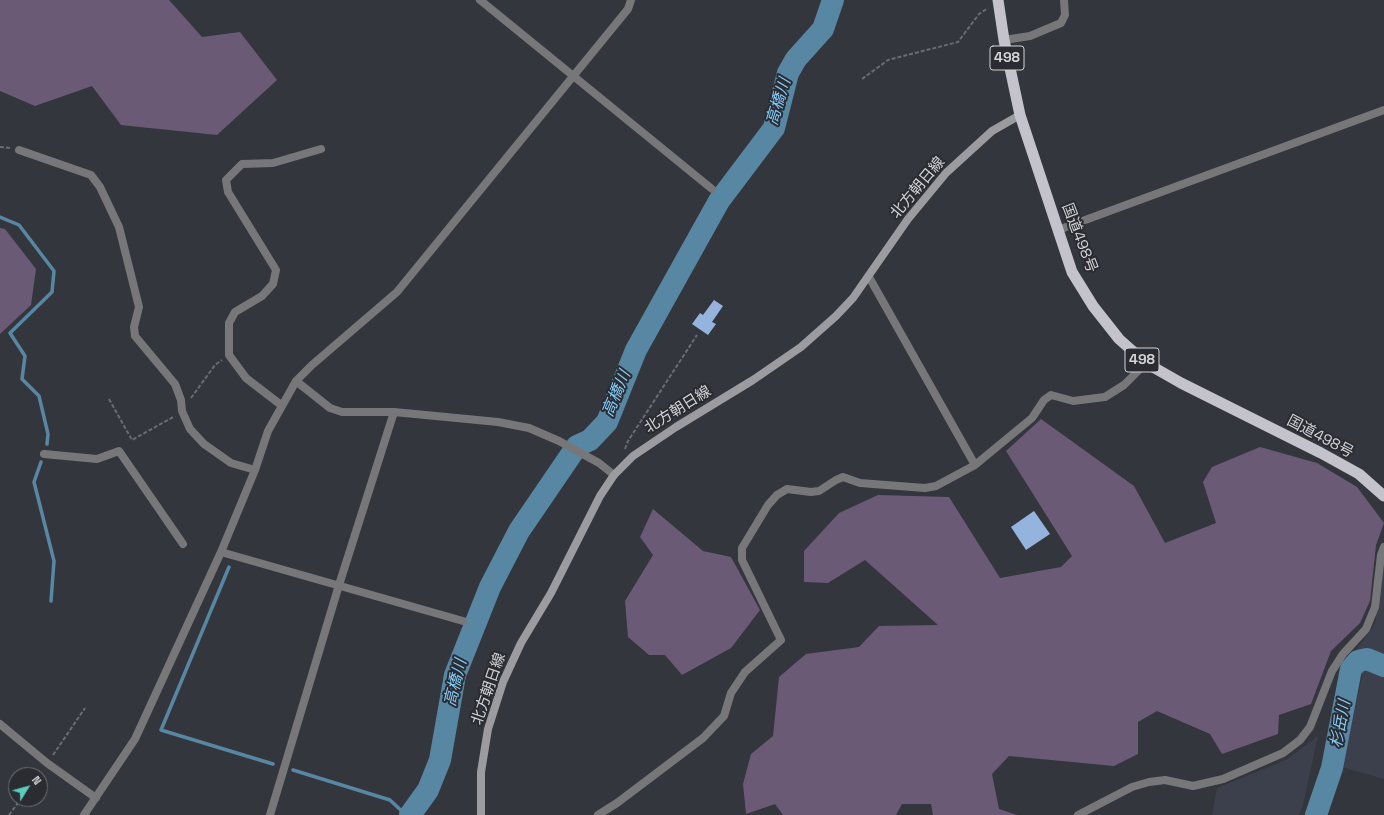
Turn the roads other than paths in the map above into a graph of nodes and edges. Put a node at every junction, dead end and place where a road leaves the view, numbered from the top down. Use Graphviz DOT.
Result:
graph roads {
  1 [pos="480,0"];
  2 [pos="631,0"];
  3 [pos="998,0"];
  4 [pos="1064,0"];
  5 [pos="1004,40"];
  6 [pos="573,77"];
  7 [pos="1384,110"];
  8 [pos="1020,115"];
  9 [pos="321,149"];
  10 [pos="19,150"];
  11 [pos="712,189"];
  12 [pos="1058,230"];
  13 [pos="869,277"];
  14 [pos="1146,363"];
  15 [pos="296,381"];
  16 [pos="281,405"];
  17 [pos="394,412"];
  18 [pos="44,454"];
  19 [pos="974,465"];
  20 [pos="255,470"];
  21 [pos="614,475"];
  22 [pos="1384,496"];
  23 [pos="184,544"];
  24 [pos="1384,547"];
  25 [pos="221,552"];
  26 [pos="339,584"];
  27 [pos="464,621"];
  28 [pos="0,724"];
  29 [pos="96,798"];
  30 [pos="84,815"];
  31 [pos="270,815"];
  32 [pos="481,815"];
  33 [pos="598,815"];
  34 [pos="1078,815"];
  1 -- 6 [label="street"];
  2 -- 6 [label="street"];
  3 -- 5 [label="highway, 国道498号 / 498"];
  4 -- 5 [label="street"];
  5 -- 8 [label="highway, 国道498号 / 498"];
  6 -- 11 [label="street"];
  6 -- 15 [label="street"];
  7 -- 12 [label="street"];
  8 -- 12 [label="highway, 国道498号 / 498"];
  8 -- 13 [label="main road, 北方朝日線"];
  9 -- 16 [label="street"];
  10 -- 20 [label="street"];
  12 -- 14 [label="highway, 国道498号 / 498"];
  13 -- 19 [label="street"];
  13 -- 21 [label="main road, 北方朝日線"];
  14 -- 19 [label="street"];
  14 -- 22 [label="highway, 国道498号 / 498"];
  15 -- 16 [label="street"];
  15 -- 17 [label="street"];
  16 -- 20 [label="street"];
  17 -- 21 [label="street"];
  17 -- 26 [label="street"];
  18 -- 23 [label="street"];
  19 -- 33 [label="street"];
  20 -- 25 [label="street"];
  21 -- 32 [label="main road, 北方朝日線"];
  24 -- 34 [label="street"];
  25 -- 26 [label="street"];
  25 -- 29 [label="street"];
  26 -- 27 [label="street"];
  26 -- 31 [label="street"];
  28 -- 29 [label="street"];
  29 -- 30 [label="street"];
}
